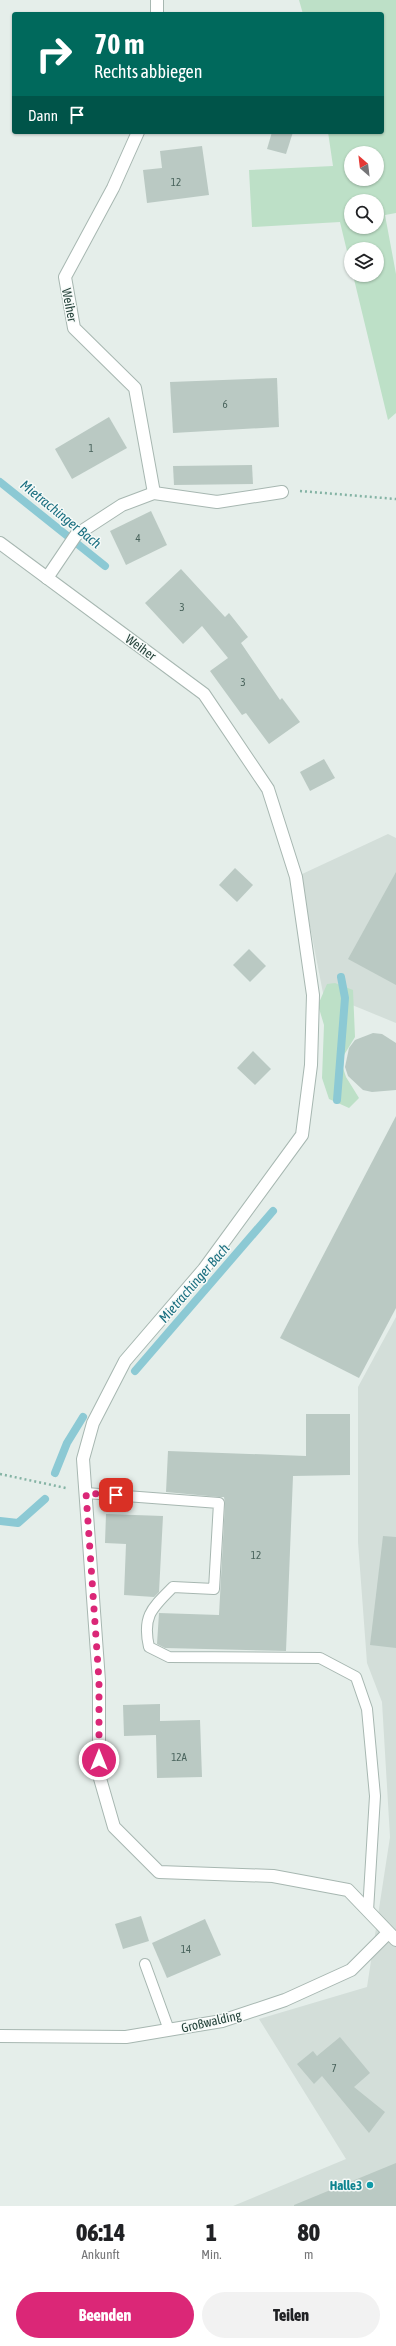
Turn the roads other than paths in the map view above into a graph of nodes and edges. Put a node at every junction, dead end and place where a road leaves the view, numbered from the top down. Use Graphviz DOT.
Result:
graph roads {
  1 [pos="157,0"];
  2 [pos="157,12"];
  3 [pos="137,134"];
  4 [pos="282,492"];
  5 [pos="154,493"];
  6 [pos="0,543"];
  7 [pos="46,578"];
  8 [pos="86,1493"];
  9 [pos="368,1911"];
  10 [pos="392,1936"];
  11 [pos="145,1964"];
  12 [pos="169,2030"];
  13 [pos="0,2036"];
  1 -- 2 [label="street"];
  3 -- 5 [label="street, Weiher"];
  4 -- 5 [label="street"];
  5 -- 7 [label="street"];
  6 -- 7 [label="street, Weiher"];
  7 -- 8 [label="street, Weiher"];
  8 -- 9 [label="street, Weiher"];
  8 -- 9 [label="lane"];
  9 -- 10 [label="street, Weiher"];
  10 -- 12 [label="street, Großwalding"];
  11 -- 12 [label="lane"];
  12 -- 13 [label="street, Großwalding"];
}
